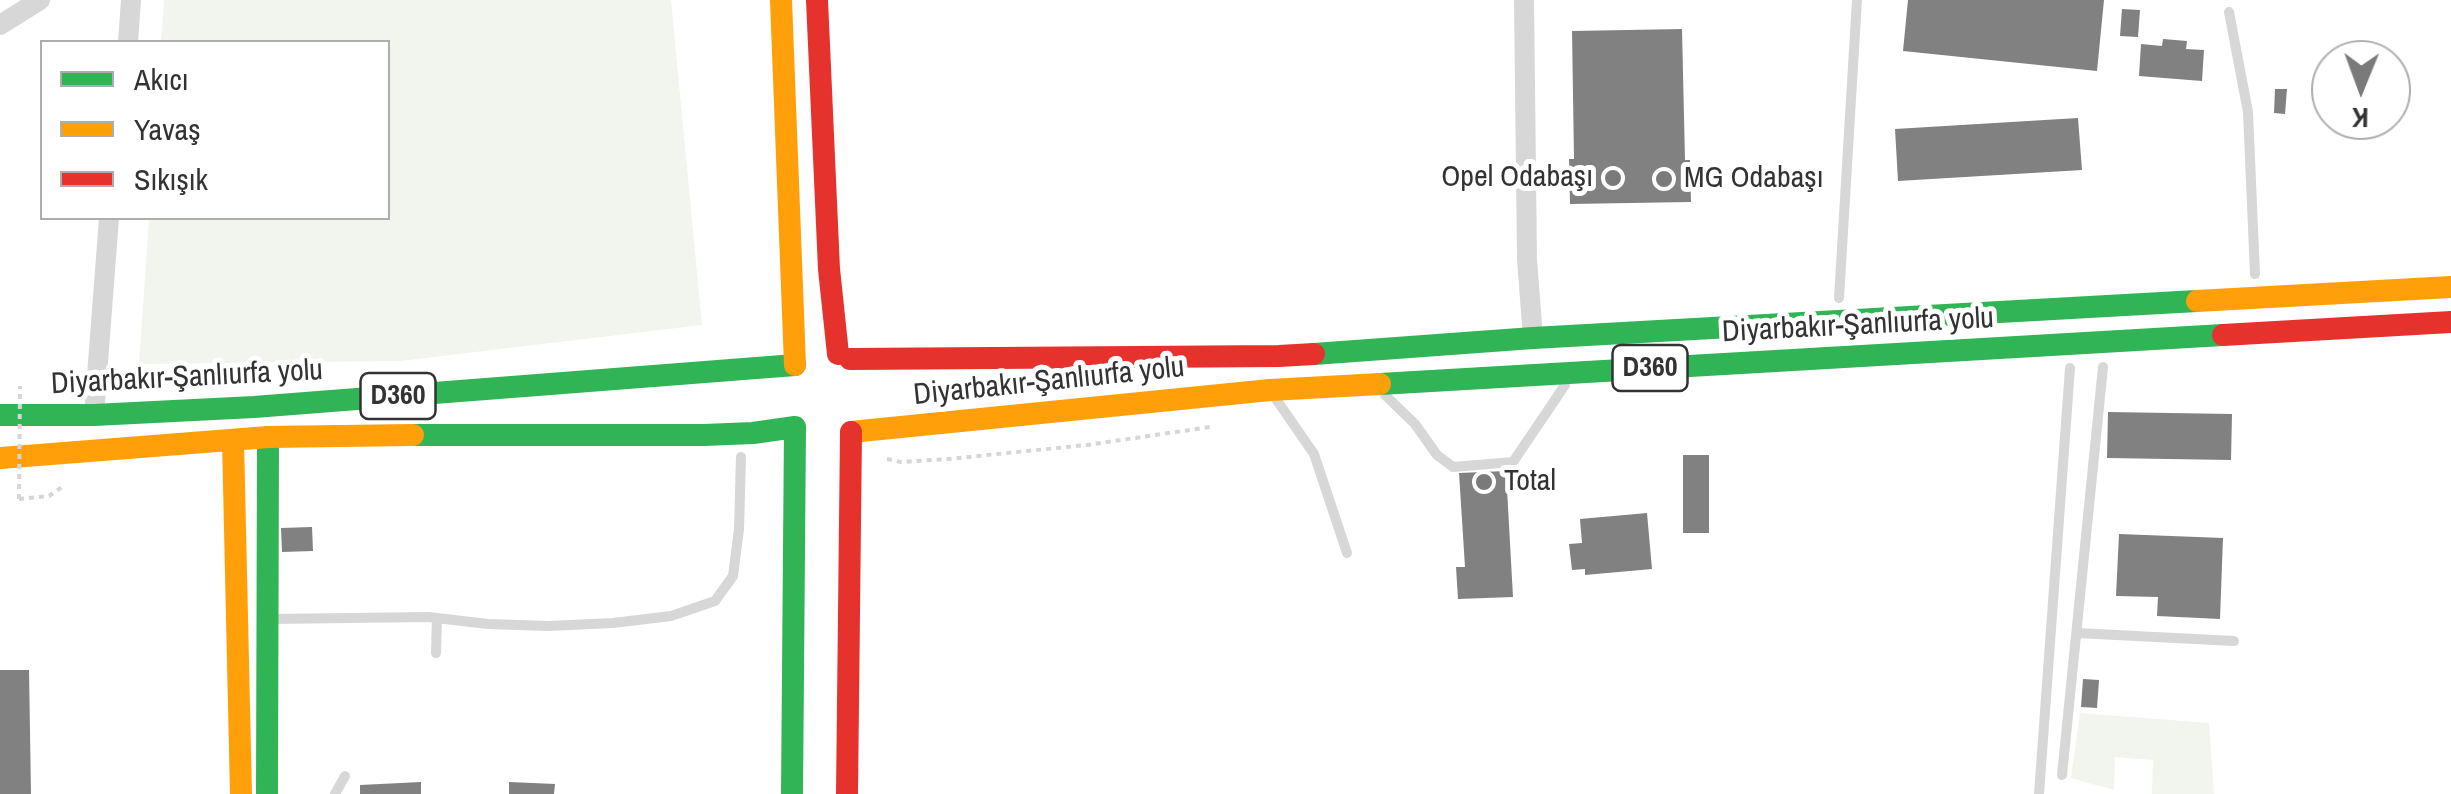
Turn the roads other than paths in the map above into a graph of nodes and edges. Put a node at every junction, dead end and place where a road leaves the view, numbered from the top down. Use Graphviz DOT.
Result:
graph roads {
  1 [pos="40,0"];
  2 [pos="131,0"];
  3 [pos="780,0"];
  4 [pos="817,0"];
  5 [pos="1524,0"];
  6 [pos="1857,0"];
  7 [pos="2230,12"];
  8 [pos="0,25"];
  9 [pos="128,40"];
  10 [pos="108,220"];
  11 [pos="2255,274"];
  12 [pos="2451,287"];
  13 [pos="1849,298"];
  14 [pos="2451,322"];
  15 [pos="1533,338"];
  16 [pos="844,356"];
  17 [pos="796,364"];
  18 [pos="2113,367"];
  19 [pos="2061,369"];
  20 [pos="1584,371"];
  21 [pos="866,377"];
  22 [pos="1816,381"];
  23 [pos="1374,384"];
  24 [pos="1270,390"];
  25 [pos="867,413"];
  26 [pos="94,415"];
  27 [pos="0,416"];
  28 [pos="795,427"];
  29 [pos="851,432"];
  30 [pos="268,437"];
  31 [pos="232,440"];
  32 [pos="741,457"];
  33 [pos="0,458"];
  34 [pos="1347,553"];
  35 [pos="437,618"];
  36 [pos="269,619"];
  37 [pos="2077,633"];
  38 [pos="2234,640"];
  39 [pos="436,653"];
  40 [pos="2062,775"];
  41 [pos="345,776"];
  42 [pos="241,794"];
  43 [pos="267,794"];
  44 [pos="335,794"];
  45 [pos="792,794"];
  46 [pos="847,794"];
  47 [pos="2039,794"];
  1 -- 8 [label="street"];
  2 -- 9 [label="street"];
  3 -- 17 [label="main road"];
  4 -- 16 [label="main road"];
  5 -- 15 [label="street"];
  6 -- 13 [label="lane"];
  7 -- 11 [label="lane"];
  10 -- 26 [label="street"];
  12 -- 15 [label="main road, Diyarbakır-Şanlıurfa yolu / D360"];
  13 -- 15 [label="main road"];
  14 -- 20 [label="main road, Diyarbakır-Şanlıurfa yolu / D360"];
  15 -- 16 [label="main road, Diyarbakır-Şanlıurfa yolu / D360"];
  16 -- 17 [label="main road, D360"];
  16 -- 21 [label="main road"];
  17 -- 26 [label="main road, Diyarbakır-Şanlıurfa yolu / D360"];
  17 -- 28 [label="main road"];
  18 -- 19 [label="main road"];
  18 -- 37 [label="lane"];
  19 -- 47 [label="lane"];
  20 -- 22 [label="main road"];
  20 -- 23 [label="main road, Diyarbakır-Şanlıurfa yolu / D360"];
  20 -- 23 [label="lane"];
  23 -- 24 [label="main road, Diyarbakır-Şanlıurfa yolu / D360"];
  24 -- 29 [label="main road, Diyarbakır-Şanlıurfa yolu / D360"];
  24 -- 34 [label="lane"];
  25 -- 29 [label="main road"];
  26 -- 27 [label="main road, Diyarbakır-Şanlıurfa yolu / D360"];
  28 -- 29 [label="main road, D360"];
  28 -- 30 [label="main road, D360"];
  28 -- 45 [label="main road"];
  29 -- 46 [label="main road"];
  30 -- 31 [label="main road, D360"];
  30 -- 36 [label="main road"];
  31 -- 33 [label="main road, D360"];
  31 -- 42 [label="main road"];
  32 -- 35 [label="lane"];
  35 -- 36 [label="lane"];
  35 -- 39 [label="lane"];
  36 -- 43 [label="main road"];
  37 -- 38 [label="lane"];
  37 -- 40 [label="lane"];
  41 -- 44 [label="lane"];
}
